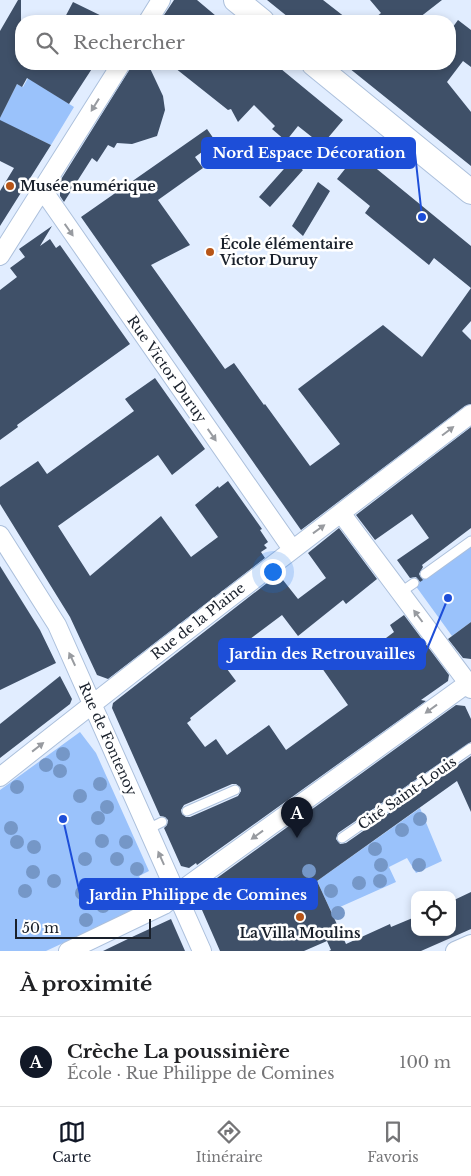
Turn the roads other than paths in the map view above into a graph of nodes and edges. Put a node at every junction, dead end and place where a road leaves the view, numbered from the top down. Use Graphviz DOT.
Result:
graph roads {
  1 [pos="161,0"];
  2 [pos="236,0"];
  3 [pos="152,15"];
  4 [pos="255,15"];
  5 [pos="117,70"];
  6 [pos="321,70"];
  7 [pos="42,189"];
  8 [pos="471,192"];
  9 [pos="0,256"];
  10 [pos="471,414"];
  11 [pos="341,513"];
  12 [pos="0,535"];
  13 [pos="471,541"];
  14 [pos="292,549"];
  15 [pos="424,574"];
  16 [pos="470,684"];
  17 [pos="93,703"];
  18 [pos="471,748"];
  19 [pos="0,777"];
  20 [pos="234,790"];
  21 [pos="187,811"];
  22 [pos="342,838"];
  23 [pos="177,894"];
  24 [pos="471,944"];
  25 [pos="68,951"];
  26 [pos="202,951"];
  27 [pos="455,951"];
  1 -- 3 [label="street"];
  2 -- 4 [label="street"];
  5 -- 7 [label="street, one-way"];
  6 -- 8 [label="street"];
  7 -- 9 [label="street"];
  7 -- 14 [label="street, Rue Victor Duruy, one-way"];
  11 -- 10 [label="street, Rue de la Plaine, one-way"];
  14 -- 11 [label="street, Rue de la Plaine, one-way"];
  16 -- 11 [label="street, one-way"];
  17 -- 12 [label="street, Rue de Fontenoy, one-way"];
  13 -- 15 [label="lane"];
  14 -- 17 [label="street, Rue de la Plaine"];
  16 -- 23 [label="street, one-way"];
  19 -- 17 [label="street, Rue de la Plaine, one-way"];
  23 -- 17 [label="street, Rue de Fontenoy, one-way"];
  18 -- 22 [label="lane, Cité Saint-Louis"];
  20 -- 21 [label="lane"];
  23 -- 25 [label="street"];
  23 -- 26 [label="street, Rue de Fontenoy"];
  24 -- 27 [label="street"];
}
